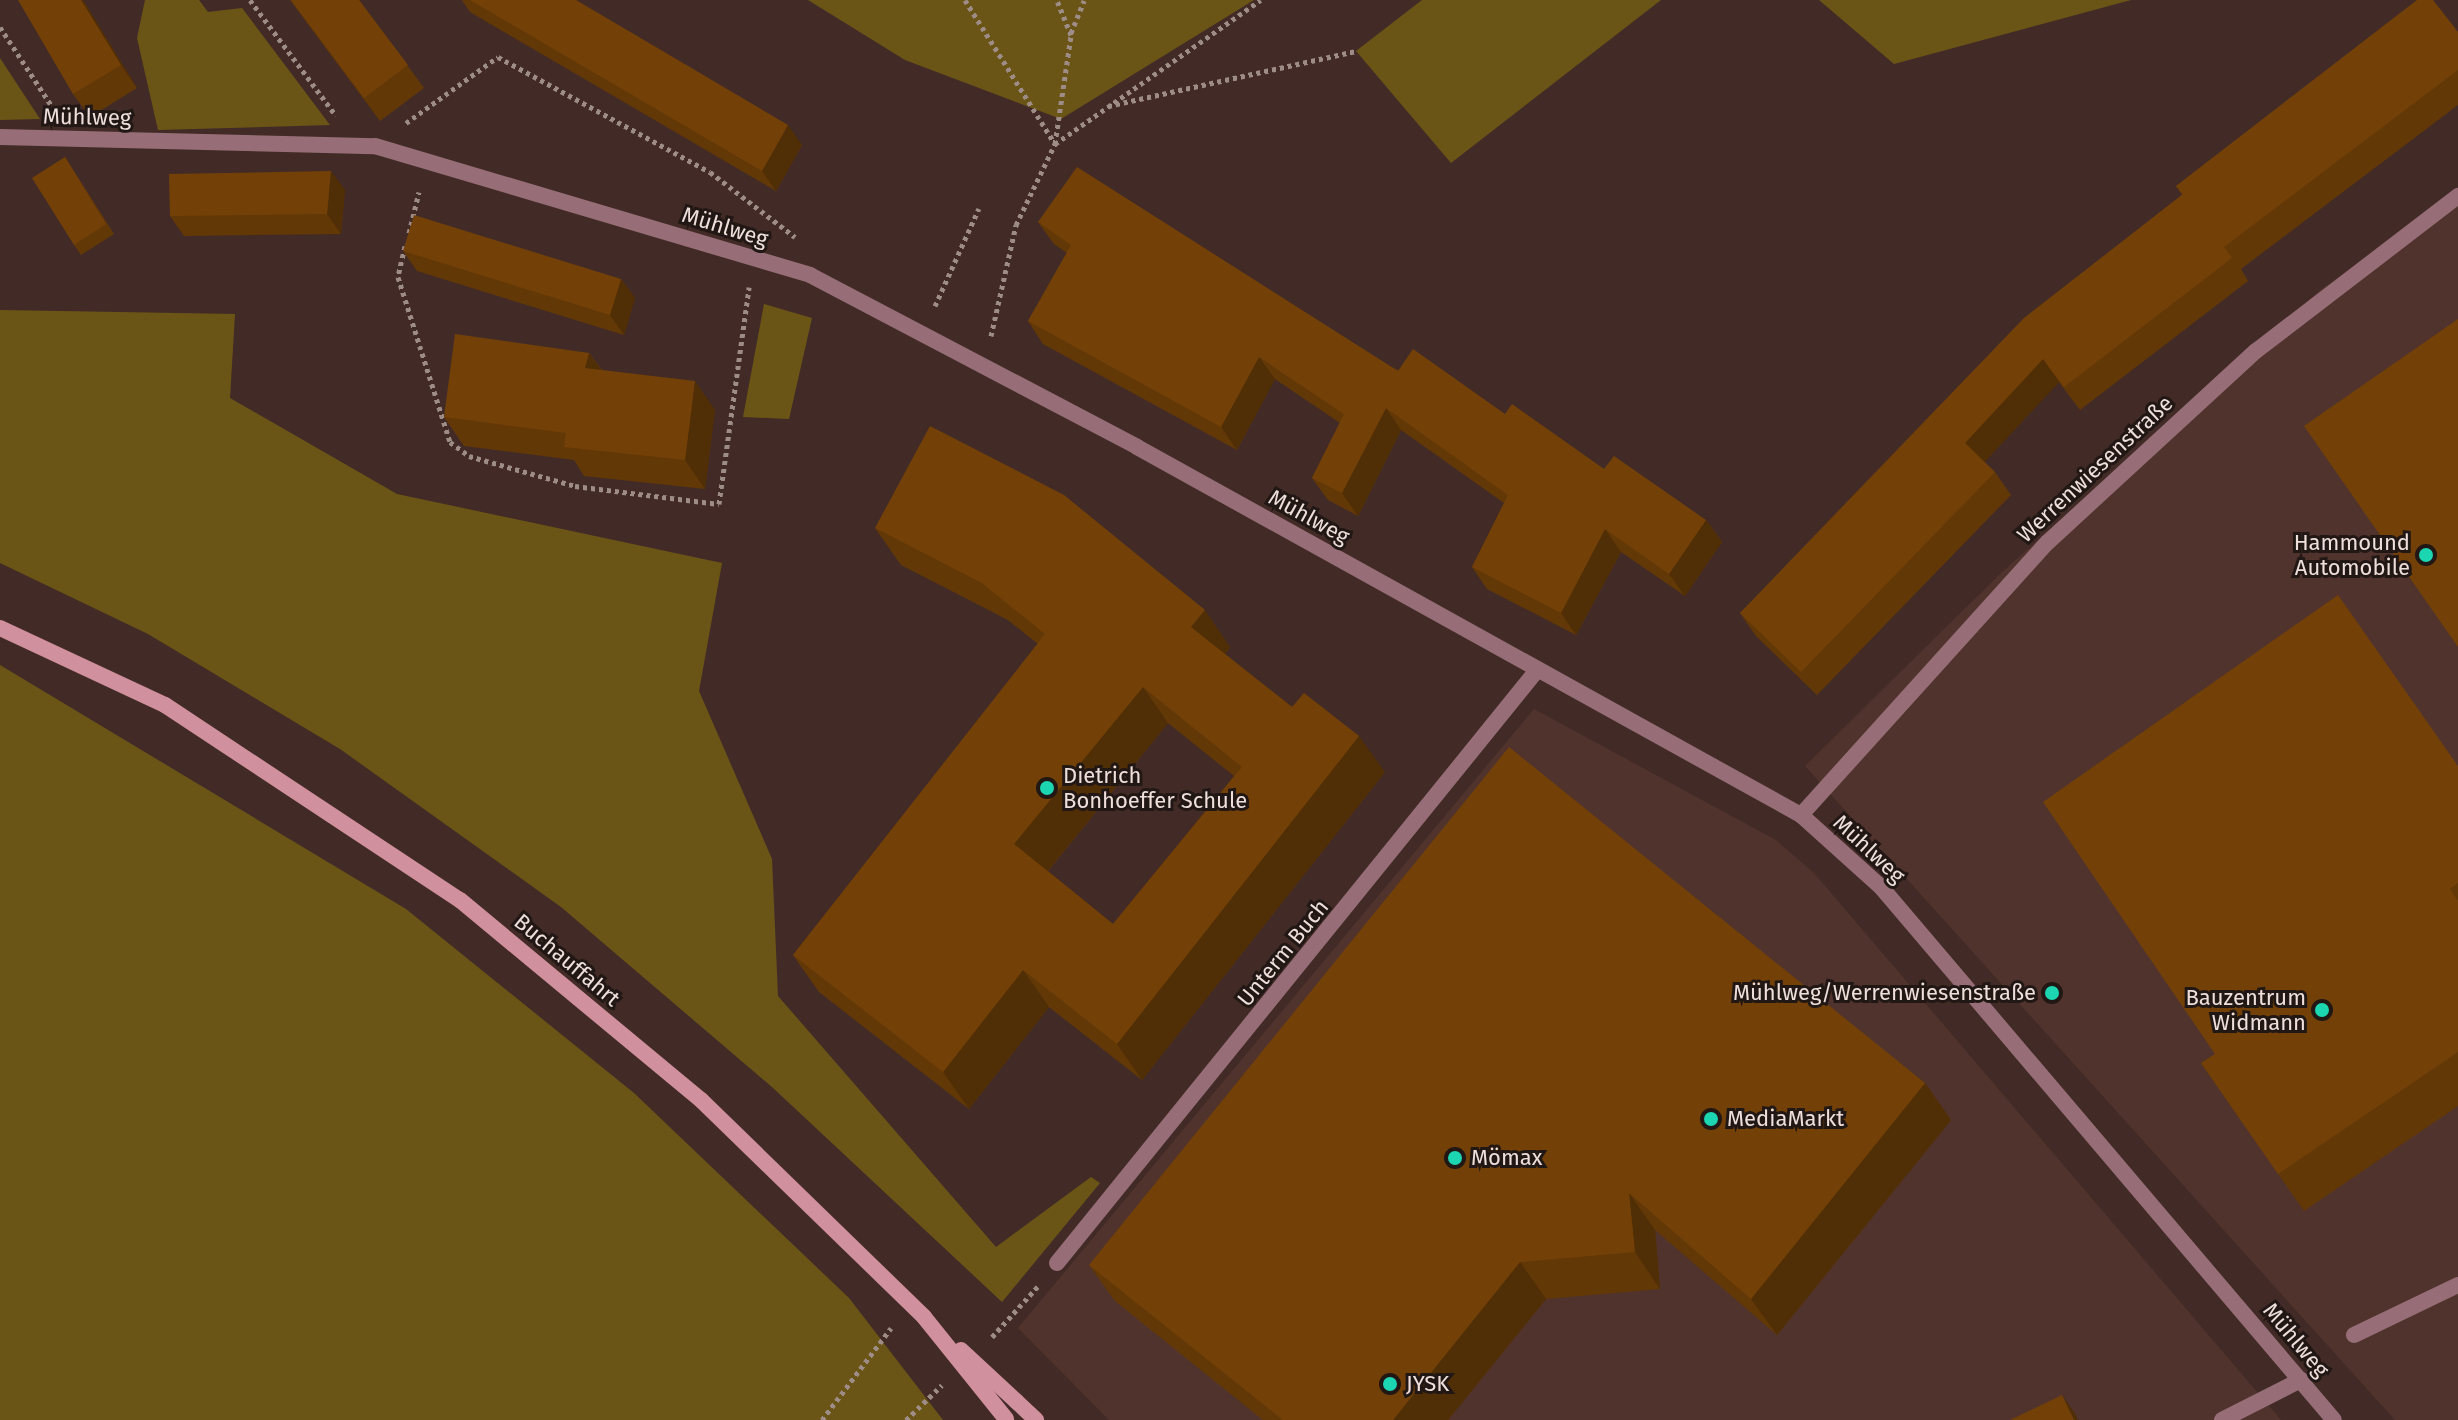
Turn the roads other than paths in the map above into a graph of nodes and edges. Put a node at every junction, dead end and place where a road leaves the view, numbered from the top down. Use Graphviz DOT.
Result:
graph roads {
  1 [pos="0,137"];
  2 [pos="2458,196"];
  3 [pos="0,628"];
  4 [pos="1538,669"];
  5 [pos="1801,815"];
  6 [pos="1057,1263"];
  7 [pos="2458,1285"];
  8 [pos="924,1317"];
  9 [pos="2354,1335"];
  10 [pos="2301,1380"];
  11 [pos="1006,1420"];
  12 [pos="1036,1420"];
  13 [pos="2222,1420"];
  14 [pos="2334,1420"];
  1 -- 4 [label="street, Mühlweg"];
  2 -- 5 [label="street, Werrenwiesenstraße"];
  3 -- 8 [label="main road, Buchauffahrt"];
  4 -- 5 [label="street, Mühlweg"];
  4 -- 6 [label="street, Unterm Buch"];
  5 -- 10 [label="street, Mühlweg"];
  7 -- 9 [label="street"];
  8 -- 11 [label="main road, bridge"];
  8 -- 12 [label="main road, Buchauffahrt, bridge"];
  10 -- 13 [label="street"];
  10 -- 14 [label="street, Mühlweg"];
}
